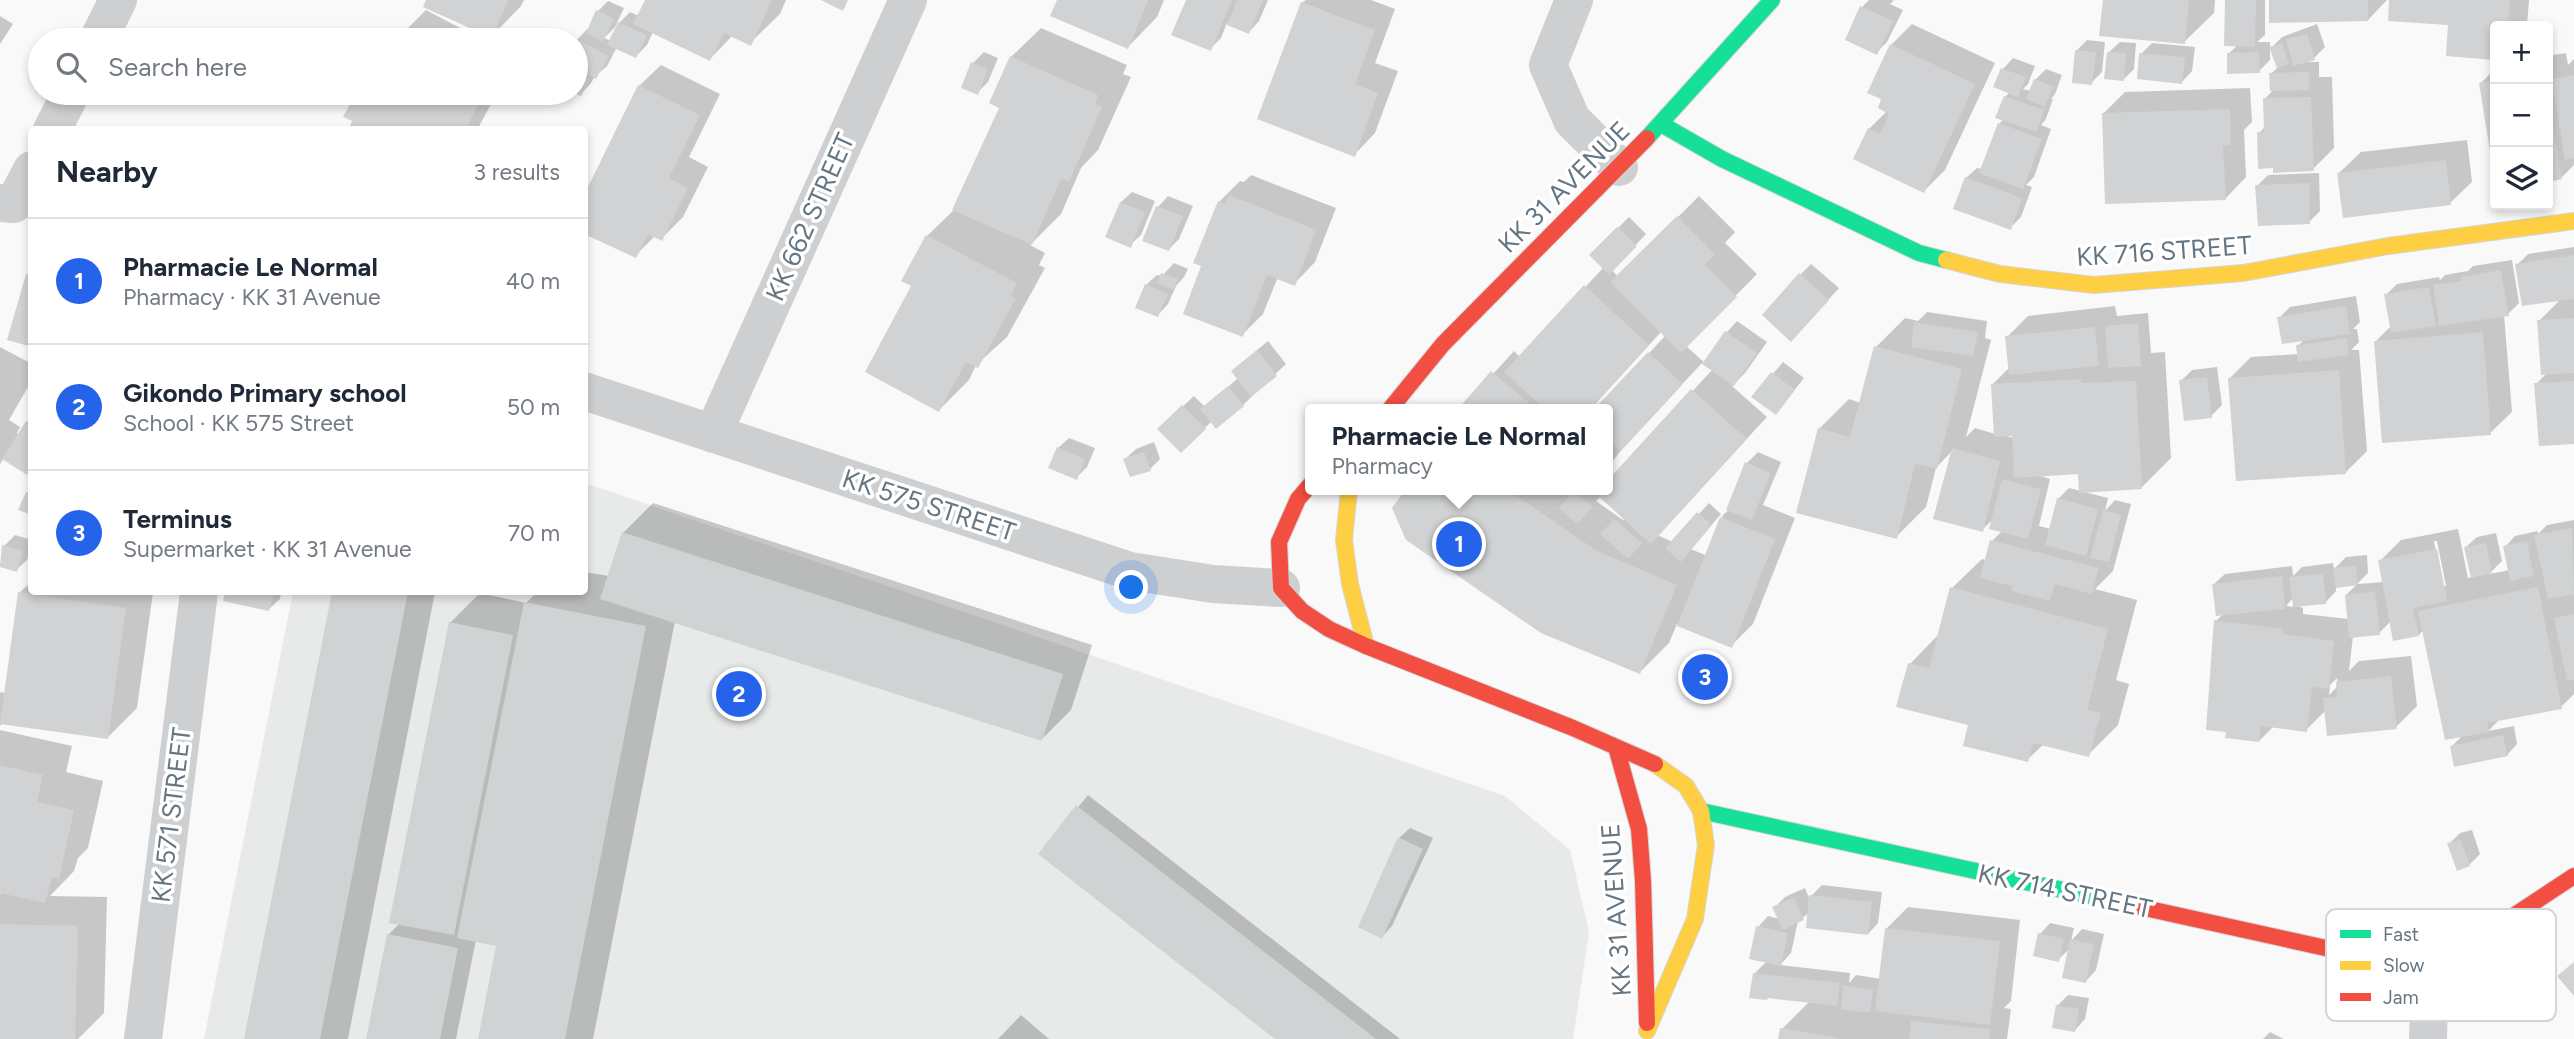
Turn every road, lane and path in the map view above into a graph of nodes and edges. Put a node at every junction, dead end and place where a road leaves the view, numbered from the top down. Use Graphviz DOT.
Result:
graph roads {
  1 [pos="118,0"];
  2 [pos="908,0"];
  3 [pos="1574,0"];
  4 [pos="1772,0"];
  5 [pos="104,28"];
  6 [pos="65,105"];
  7 [pos="1661,124"];
  8 [pos="54,126"];
  9 [pos="1619,167"];
  10 [pos="28,178"];
  11 [pos="15,206"];
  12 [pos="2574,221"];
  13 [pos="588,392"];
  14 [pos="1394,404"];
  15 [pos="713,434"];
  16 [pos="1305,491"];
  17 [pos="1348,495"];
  18 [pos="1281,588"];
  19 [pos="199,595"];
  20 [pos="1366,646"];
  21 [pos="1616,747"];
  22 [pos="1701,811"];
  23 [pos="2574,876"];
  24 [pos="2524,909"];
  25 [pos="2326,948"];
  26 [pos="2429,1021"];
  27 [pos="1647,1035"];
  28 [pos="143,1039"];
  29 [pos="2428,1039"];
  1 -- 5 [label="street"];
  2 -- 15 [label="street, KK 662 STREET"];
  3 -- 9 [label="street"];
  4 -- 7 [label="main road, KK 31 AVENUE"];
  6 -- 8 [label="street"];
  7 -- 9 [label="main road, KK 31 AVENUE"];
  7 -- 12 [label="main road, KK 716 STREET"];
  9 -- 14 [label="main road, KK 31 AVENUE"];
  10 -- 11 [label="street"];
  13 -- 15 [label="street, KK 575 STREET"];
  15 -- 18 [label="street, KK 575 STREET"];
  16 -- 18 [label="main road"];
  17 -- 20 [label="main road"];
  18 -- 20 [label="main road, KK 31 AVENUE"];
  19 -- 28 [label="street, KK 571 STREET"];
  20 -- 21 [label="main road, KK 31 AVENUE"];
  21 -- 22 [label="main road, KK 31 AVENUE"];
  21 -- 27 [label="main road, KK 31 AVENUE"];
  22 -- 25 [label="main road, KK 714 STREET"];
  22 -- 27 [label="main road, KK 31 AVENUE"];
  23 -- 24 [label="main road"];
  26 -- 29 [label="street"];
}
